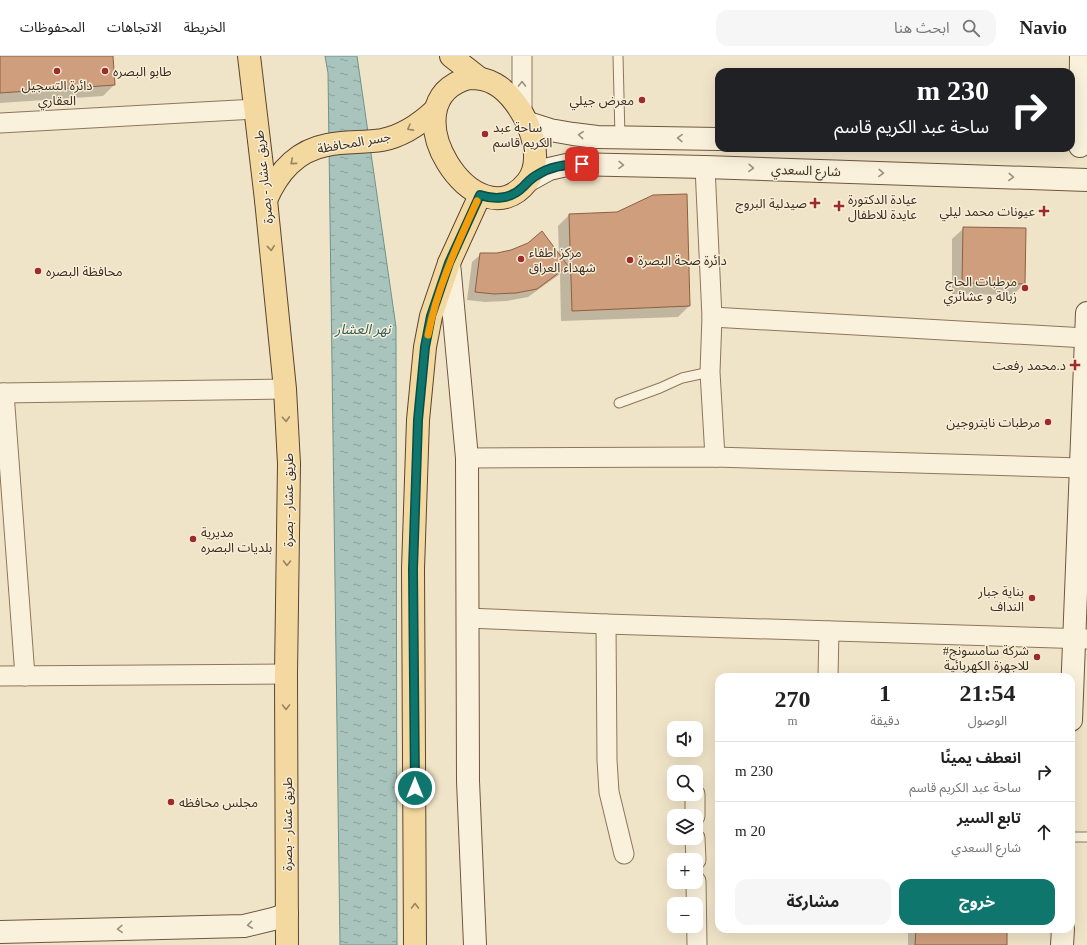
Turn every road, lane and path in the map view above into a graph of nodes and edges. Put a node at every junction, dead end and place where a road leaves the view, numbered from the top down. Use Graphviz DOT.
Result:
graph roads {
  1 [pos="249,56"];
  2 [pos="451,56"];
  3 [pos="522,56"];
  4 [pos="618,56"];
  5 [pos="1081,56"];
  6 [pos="479,78"];
  7 [pos="256,109"];
  8 [pos="435,110"];
  9 [pos="525,117"];
  10 [pos="0,123"];
  11 [pos="620,137"];
  12 [pos="715,139"];
  13 [pos="1079,146"];
  14 [pos="705,167"];
  15 [pos="529,180"];
  16 [pos="1087,180"];
  17 [pos="480,195"];
  18 [pos="266,200"];
  19 [pos="449,263"];
  20 [pos="1087,313"];
  21 [pos="712,317"];
  22 [pos="1086,338"];
  23 [pos="710,372"];
  24 [pos="285,389"];
  25 [pos="2,393"];
  26 [pos="619,403"];
  27 [pos="715,457"];
  28 [pos="468,458"];
  29 [pos="1081,468"];
  30 [pos="467,618"];
  31 [pos="606,624"];
  32 [pos="829,631"];
  33 [pos="1081,639"];
  34 [pos="828,673"];
  35 [pos="286,674"];
  36 [pos="0,676"];
  37 [pos="25,676"];
  38 [pos="1075,688"];
  39 [pos="1075,837"];
  40 [pos="1087,837"];
  41 [pos="624,854"];
  42 [pos="696,889"];
  43 [pos="287,914"];
  44 [pos="0,932"];
  45 [pos="1063,933"];
  46 [pos="287,945"];
  47 [pos="416,945"];
  48 [pos="475,945"];
  49 [pos="697,945"];
  50 [pos="1062,945"];
  1 -- 7 [label="main road, طريق عشار - بصرة"];
  2 -- 6 [label="main road"];
  9 -- 3 [label="street, one-way"];
  4 -- 11 [label="lane"];
  5 -- 13 [label="street"];
  6 -- 8 [label="main road"];
  6 -- 9 [label="main road"];
  7 -- 10 [label="street"];
  7 -- 18 [label="main road, طريق عشار - بصرة"];
  8 -- 17 [label="main road"];
  8 -- 18 [label="main road, جسر المحافظة, one-way"];
  11 -- 9 [label="street, one-way"];
  9 -- 15 [label="main road"];
  12 -- 11 [label="street, one-way"];
  15 -- 14 [label="street, شارع السعدي, one-way"];
  14 -- 16 [label="street, شارع السعدي, one-way"];
  14 -- 21 [label="street"];
  15 -- 17 [label="main road"];
  17 -- 19 [label="main road"];
  18 -- 24 [label="main road, طريق عشار - بصرة, one-way"];
  19 -- 28 [label="street"];
  47 -- 19 [label="main road, one-way"];
  20 -- 22 [label="street"];
  21 -- 22 [label="street"];
  21 -- 23 [label="street"];
  22 -- 29 [label="street"];
  23 -- 26 [label="lane"];
  23 -- 27 [label="street"];
  24 -- 25 [label="street"];
  24 -- 35 [label="main road, طريق عشار - بصرة, one-way"];
  25 -- 37 [label="street"];
  27 -- 28 [label="street"];
  27 -- 29 [label="street"];
  28 -- 30 [label="street"];
  29 -- 33 [label="street"];
  30 -- 31 [label="street"];
  30 -- 48 [label="street"];
  31 -- 32 [label="street"];
  31 -- 41 [label="street"];
  32 -- 33 [label="street"];
  32 -- 34 [label="street"];
  33 -- 38 [label="street"];
  35 -- 37 [label="street"];
  35 -- 43 [label="main road, طريق عشار - بصرة, one-way"];
  36 -- 37 [label="street"];
  39 -- 40 [label="lane"];
  42 -- 49 [label="street"];
  43 -- 44 [label="street, one-way"];
  43 -- 46 [label="main road, طريق عشار - بصرة"];
  45 -- 50 [label="street"];
}
